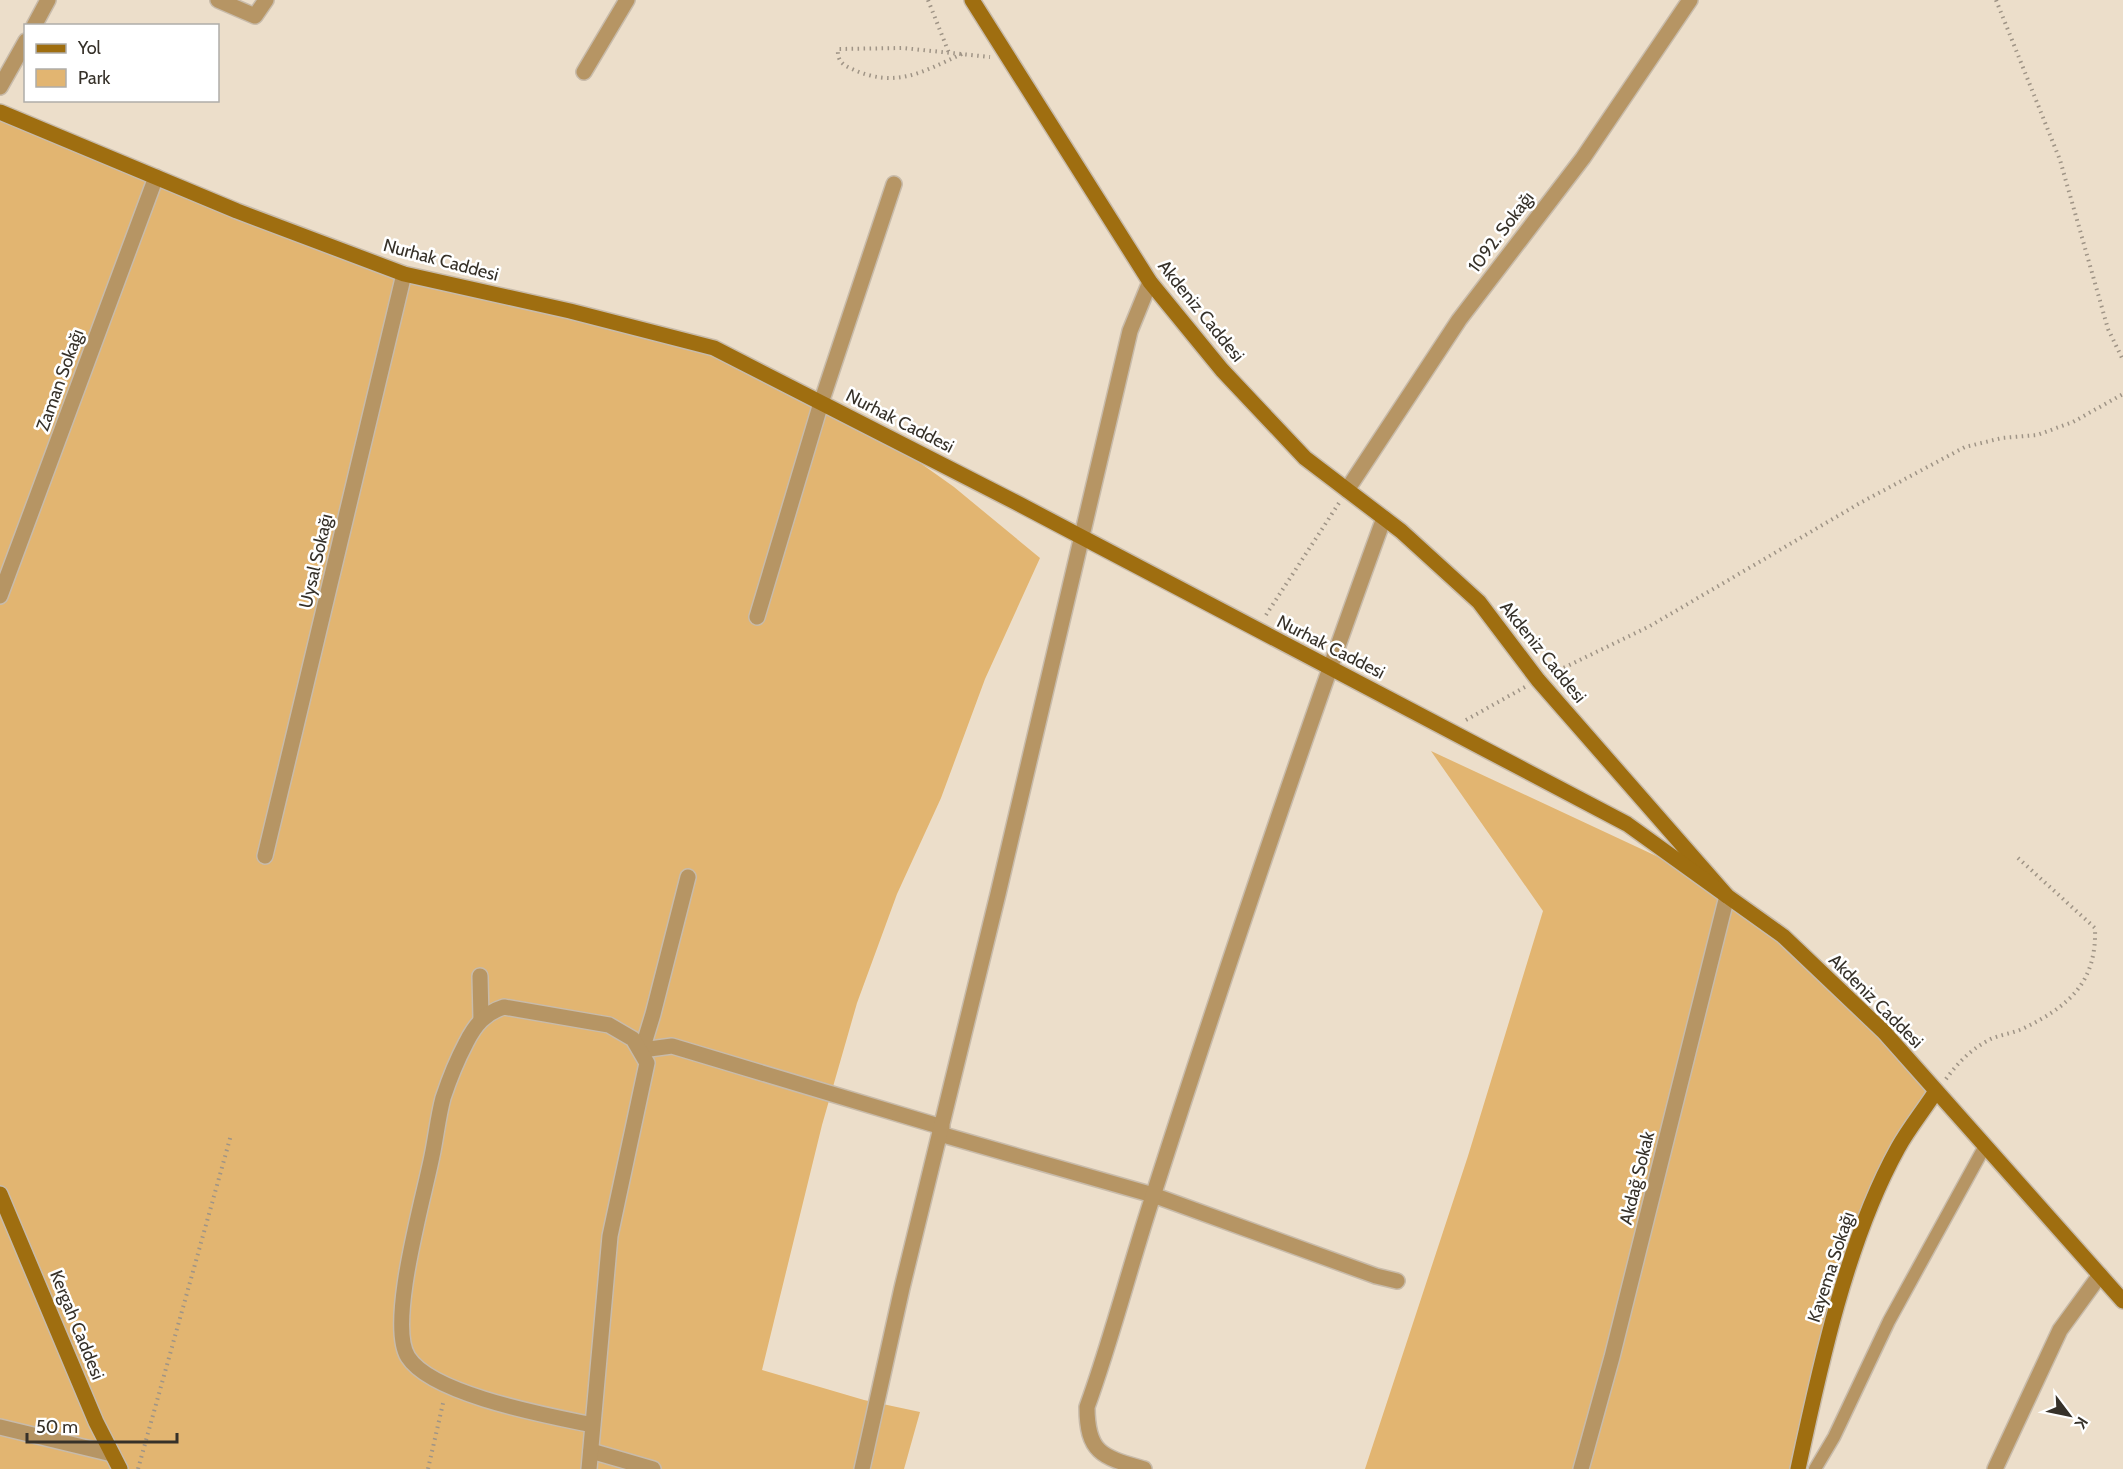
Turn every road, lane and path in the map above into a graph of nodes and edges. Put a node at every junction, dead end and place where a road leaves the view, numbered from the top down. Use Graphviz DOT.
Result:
graph roads {
  1 [pos="48,0"];
  2 [pos="218,0"];
  3 [pos="266,0"];
  4 [pos="627,0"];
  5 [pos="928,0"];
  6 [pos="972,0"];
  7 [pos="1690,0"];
  8 [pos="1996,0"];
  9 [pos="35,24"];
  10 [pos="24,44"];
  11 [pos="949,53"];
  12 [pos="584,72"];
  13 [pos="0,87"];
  14 [pos="0,112"];
  15 [pos="156,177"];
  16 [pos="894,184"];
  17 [pos="404,274"];
  18 [pos="1150,282"];
  19 [pos="2123,360"];
  20 [pos="2123,394"];
  21 [pos="821,403"];
  22 [pos="1347,490"];
  23 [pos="1384,518"];
  24 [pos="1080,536"];
  25 [pos="0,596"];
  26 [pos="757,617"];
  27 [pos="1256,630"];
  28 [pos="1329,668"];
  29 [pos="1538,680"];
  30 [pos="1450,729"];
  31 [pos="265,856"];
  32 [pos="2018,858"];
  33 [pos="688,877"];
  34 [pos="1726,896"];
  35 [pos="480,976"];
  36 [pos="481,1019"];
  37 [pos="642,1050"];
  38 [pos="1936,1091"];
  39 [pos="940,1130"];
  40 [pos="231,1135"];
  41 [pos="1985,1146"];
  42 [pos="0,1194"];
  43 [pos="1153,1195"];
  44 [pos="2100,1275"];
  45 [pos="1397,1281"];
  46 [pos="2123,1301"];
  47 [pos="448,1384"];
  48 [pos="593,1425"];
  49 [pos="0,1427"];
  50 [pos="591,1451"];
  51 [pos="112,1454"];
  52 [pos="120,1469"];
  53 [pos="138,1469"];
  54 [pos="428,1469"];
  55 [pos="589,1469"];
  56 [pos="653,1469"];
  57 [pos="862,1469"];
  58 [pos="1144,1469"];
  59 [pos="1581,1469"];
  60 [pos="1798,1469"];
  61 [pos="1815,1469"];
  62 [pos="1995,1469"];
  1 -- 9 [label="street"];
  2 -- 3 [label="street"];
  4 -- 12 [label="street"];
  5 -- 11 [label="path"];
  6 -- 18 [label="street, Akdeniz Caddesi"];
  7 -- 22 [label="street, 1092. Sokağı"];
  8 -- 19 [label="path"];
  10 -- 13 [label="street"];
  11 -- 11 [label="path"];
  14 -- 15 [label="street, Nurhak Caddesi"];
  15 -- 17 [label="street, Nurhak Caddesi"];
  15 -- 25 [label="street, Zaman Sokağı"];
  16 -- 21 [label="street"];
  17 -- 21 [label="street, Nurhak Caddesi"];
  17 -- 31 [label="street, Uysal Sokağı"];
  18 -- 22 [label="street, Akdeniz Caddesi"];
  18 -- 24 [label="street"];
  20 -- 29 [label="path"];
  21 -- 24 [label="street, Nurhak Caddesi"];
  21 -- 26 [label="street"];
  22 -- 23 [label="street, Akdeniz Caddesi"];
  22 -- 27 [label="path"];
  23 -- 28 [label="street"];
  23 -- 29 [label="street, Akdeniz Caddesi"];
  24 -- 27 [label="street, Nurhak Caddesi"];
  24 -- 39 [label="street"];
  27 -- 28 [label="street, Nurhak Caddesi"];
  28 -- 30 [label="street, Nurhak Caddesi"];
  28 -- 43 [label="street"];
  29 -- 30 [label="path"];
  29 -- 34 [label="street, Akdeniz Caddesi"];
  30 -- 34 [label="street, Nurhak Caddesi"];
  32 -- 38 [label="path"];
  33 -- 37 [label="street"];
  34 -- 38 [label="street, Akdeniz Caddesi"];
  34 -- 59 [label="street, Akdağ Sokak"];
  35 -- 36 [label="street"];
  36 -- 37 [label="street"];
  36 -- 47 [label="street"];
  37 -- 39 [label="street"];
  37 -- 48 [label="street"];
  38 -- 41 [label="street, Akdeniz Caddesi"];
  38 -- 60 [label="street, Kayema Sokağı"];
  39 -- 43 [label="street"];
  39 -- 57 [label="street"];
  40 -- 53 [label="path"];
  41 -- 44 [label="street, Akdeniz Caddesi"];
  41 -- 61 [label="lane"];
  42 -- 51 [label="street, Kergah Caddesi"];
  43 -- 45 [label="street"];
  43 -- 58 [label="street"];
  44 -- 46 [label="street, Akdeniz Caddesi"];
  44 -- 62 [label="street"];
  47 -- 48 [label="street"];
  47 -- 54 [label="path"];
  48 -- 50 [label="street"];
  49 -- 51 [label="street"];
  50 -- 55 [label="street"];
  50 -- 56 [label="street"];
  51 -- 52 [label="street, Kergah Caddesi"];
}
